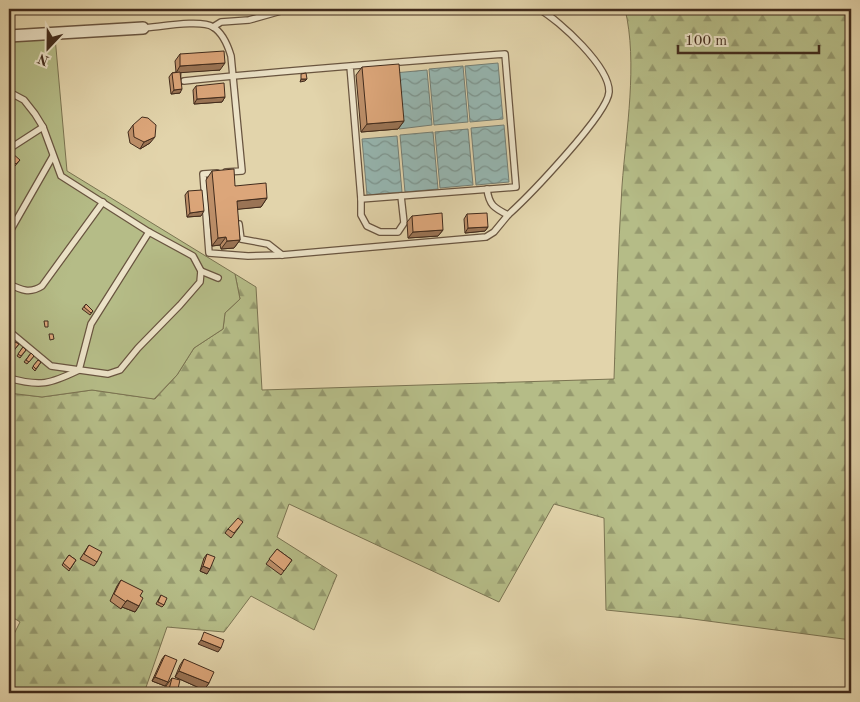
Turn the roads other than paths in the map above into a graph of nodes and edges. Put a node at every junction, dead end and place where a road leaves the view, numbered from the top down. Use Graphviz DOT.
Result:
graph roads {
  1 [pos="288,9"];
  2 [pos="539,9"];
  3 [pos="213,27"];
  4 [pos="143,28"];
  5 [pos="9,36"];
  6 [pos="350,66"];
  7 [pos="233,76"];
  8 [pos="184,81"];
  9 [pos="9,92"];
  10 [pos="43,127"];
  11 [pos="9,149"];
  12 [pos="53,156"];
  13 [pos="487,189"];
  14 [pos="401,196"];
  15 [pos="361,199"];
  16 [pos="103,202"];
  17 [pos="508,215"];
  18 [pos="239,224"];
  19 [pos="149,232"];
  20 [pos="9,233"];
  21 [pos="282,255"];
  22 [pos="201,271"];
  23 [pos="218,278"];
  24 [pos="9,284"];
  25 [pos="9,331"];
  26 [pos="79,370"];
  27 [pos="9,378"];
  1 -- 3 [label="lane"];
  2 -- 17 [label="lane"];
  3 -- 4 [label="lane"];
  3 -- 7 [label="lane"];
  4 -- 5 [label="street"];
  6 -- 7 [label="lane"];
  6 -- 13 [label="lane"];
  6 -- 15 [label="lane"];
  7 -- 8 [label="lane"];
  7 -- 21 [label="lane"];
  9 -- 10 [label="lane"];
  10 -- 11 [label="lane"];
  10 -- 12 [label="lane"];
  12 -- 16 [label="lane"];
  12 -- 20 [label="lane"];
  13 -- 14 [label="lane"];
  13 -- 17 [label="lane"];
  14 -- 15 [label="lane"];
  14 -- 15 [label="lane"];
  16 -- 19 [label="lane"];
  16 -- 24 [label="lane"];
  17 -- 21 [label="lane"];
  18 -- 21 [label="lane"];
  19 -- 22 [label="lane"];
  19 -- 26 [label="lane"];
  22 -- 23 [label="lane"];
  22 -- 26 [label="lane"];
  25 -- 26 [label="lane"];
  26 -- 27 [label="lane"];
}
